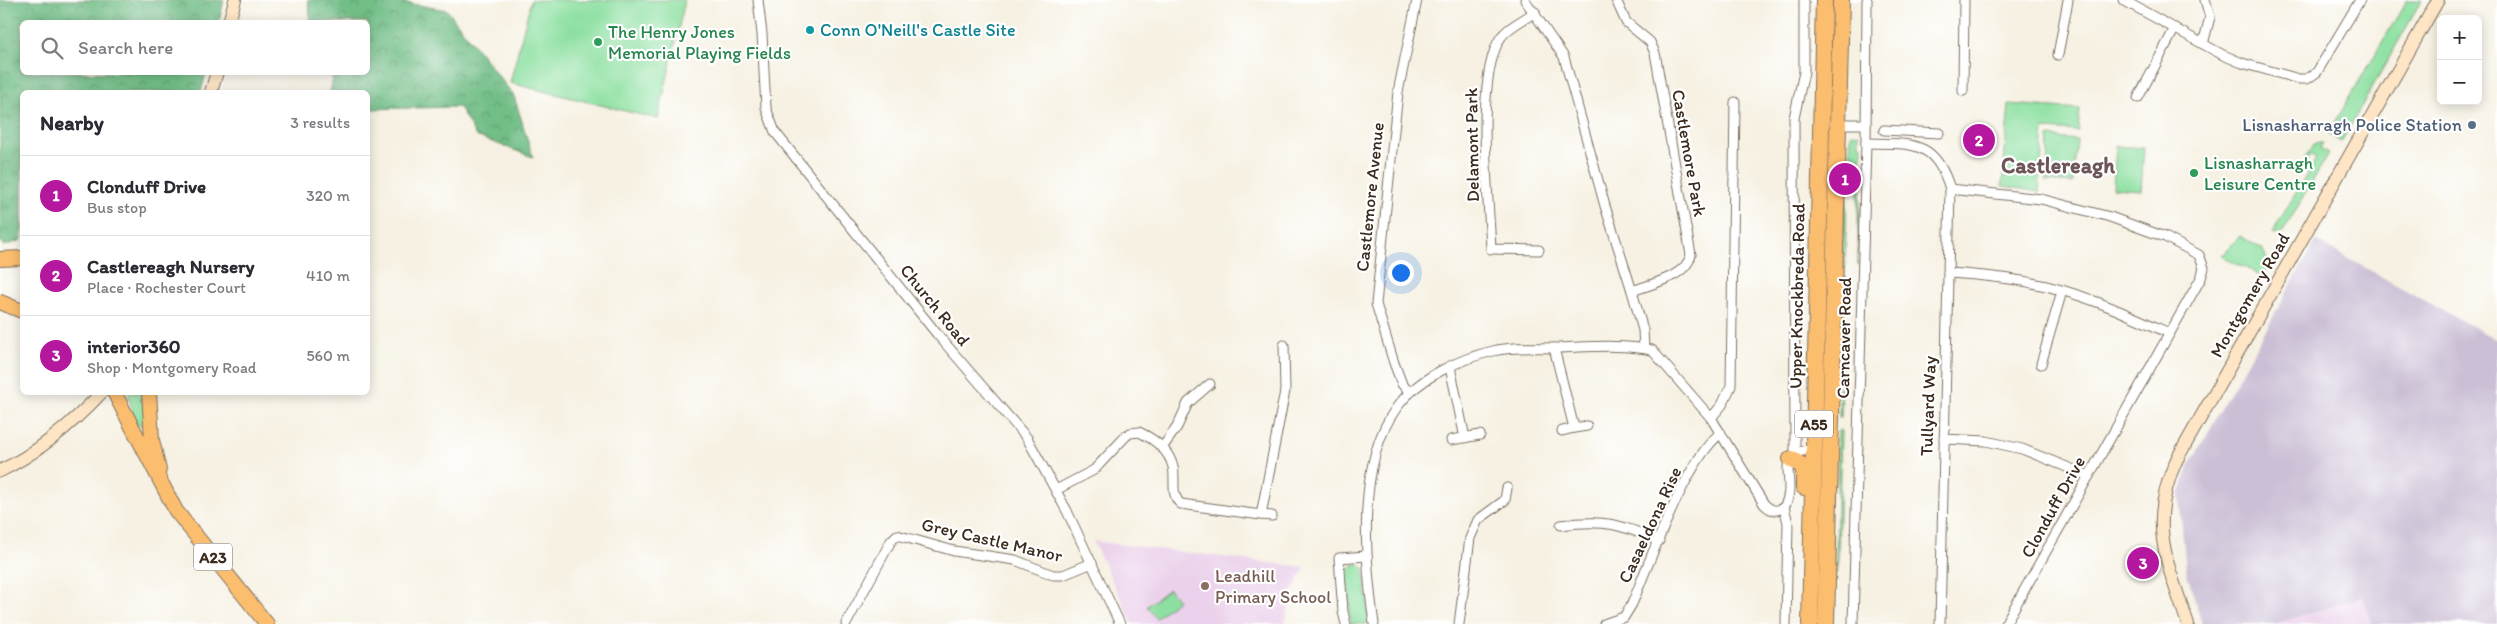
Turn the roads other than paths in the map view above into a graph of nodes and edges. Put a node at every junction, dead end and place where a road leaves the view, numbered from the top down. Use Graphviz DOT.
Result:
graph roads {
  1 [pos="235,0"];
  2 [pos="758,0"];
  3 [pos="1416,0"];
  4 [pos="1525,0"];
  5 [pos="1616,0"];
  6 [pos="1804,0"];
  7 [pos="1824,0"];
  8 [pos="1841,0"];
  9 [pos="1849,0"];
  10 [pos="1867,0"];
  11 [pos="1964,0"];
  12 [pos="2068,0"];
  13 [pos="2123,0"];
  14 [pos="2205,0"];
  15 [pos="2360,0"];
  16 [pos="2438,0"];
  17 [pos="1535,12"];
  18 [pos="230,20"];
  19 [pos="2174,28"];
  20 [pos="2203,44"];
  21 [pos="2058,55"];
  22 [pos="216,75"];
  23 [pos="212,90"];
  24 [pos="1963,92"];
  25 [pos="2138,98"];
  26 [pos="1735,102"];
  27 [pos="1821,123"];
  28 [pos="1852,124"];
  29 [pos="1884,130"];
  30 [pos="1902,131"];
  31 [pos="1939,133"];
  32 [pos="1866,143"];
  33 [pos="1901,144"];
  34 [pos="1950,189"];
  35 [pos="1540,250"];
  36 [pos="20,258"];
  37 [pos="0,259"];
  38 [pos="1948,273"];
  39 [pos="2062,290"];
  40 [pos="1632,291"];
  41 [pos="0,302"];
  42 [pos="0,309"];
  43 [pos="20,310"];
  44 [pos="20,311"];
  45 [pos="2169,333"];
  46 [pos="1284,345"];
  47 [pos="1554,348"];
  48 [pos="1644,348"];
  49 [pos="2041,364"];
  50 [pos="1450,367"];
  51 [pos="1210,384"];
  52 [pos="1410,393"];
  53 [pos="116,395"];
  54 [pos="149,395"];
  55 [pos="94,398"];
  56 [pos="1710,418"];
  57 [pos="1587,426"];
  58 [pos="1574,428"];
  59 [pos="1562,431"];
  60 [pos="1721,433"];
  61 [pos="1480,435"];
  62 [pos="1465,438"];
  63 [pos="1944,438"];
  64 [pos="1451,440"];
  65 [pos="1162,448"];
  66 [pos="1814,450"];
  67 [pos="1830,450"];
  68 [pos="1793,455"];
  69 [pos="0,471"];
  70 [pos="2089,476"];
  71 [pos="163,488"];
  72 [pos="1507,488"];
  73 [pos="1056,490"];
  74 [pos="1784,507"];
  75 [pos="1261,515"];
  76 [pos="1272,516"];
  77 [pos="1561,525"];
  78 [pos="1659,541"];
  79 [pos="1367,556"];
  80 [pos="1092,563"];
  81 [pos="1627,620"];
  82 [pos="267,624"];
  83 [pos="846,624"];
  84 [pos="1120,624"];
  85 [pos="1346,624"];
  86 [pos="1374,624"];
  87 [pos="1459,624"];
  88 [pos="1604,624"];
  89 [pos="1786,624"];
  90 [pos="1809,624"];
  91 [pos="1826,624"];
  92 [pos="1853,624"];
  93 [pos="1940,624"];
  94 [pos="2005,624"];
  95 [pos="2188,624"];
  1 -- 18 [label="street"];
  2 -- 73 [label="street, Church Road"];
  3 -- 52 [label="street, Castlemore Avenue"];
  4 -- 17 [label="street"];
  5 -- 40 [label="street, Castlemore Park"];
  6 -- 68 [label="street, Upper Knockbreda Road"];
  7 -- 27 [label="highway, Upper Knockbreda Road / A55"];
  8 -- 28 [label="highway, Upper Knockbreda Road / A55"];
  9 -- 28 [label="highway"];
  10 -- 28 [label="street, Carncaver Road"];
  11 -- 24 [label="street"];
  12 -- 21 [label="street"];
  13 -- 19 [label="street"];
  14 -- 20 [label="street"];
  15 -- 20 [label="street"];
  16 -- 95 [label="street, Montgomery Road"];
  17 -- 35 [label="street, Delamont Park"];
  17 -- 40 [label="street"];
  19 -- 20 [label="street"];
  19 -- 25 [label="street"];
  22 -- 23 [label="street"];
  26 -- 56 [label="street"];
  27 -- 28 [label="street"];
  27 -- 66 [label="highway, Upper Knockbreda Road / A55"];
  28 -- 32 [label="street, Carncaver Road"];
  28 -- 67 [label="highway, Upper Knockbreda Road / A55"];
  29 -- 30 [label="street"];
  30 -- 31 [label="street"];
  30 -- 33 [label="street"];
  32 -- 33 [label="street"];
  32 -- 92 [label="street, Carncaver Road"];
  33 -- 34 [label="street"];
  34 -- 38 [label="street, Tullyard Way"];
  34 -- 45 [label="street, Clonduff Drive"];
  36 -- 37 [label="main road"];
  38 -- 39 [label="street"];
  38 -- 63 [label="street, Tullyard Way"];
  39 -- 45 [label="street"];
  39 -- 49 [label="street"];
  40 -- 48 [label="street"];
  41 -- 43 [label="main road"];
  42 -- 44 [label="main road"];
  45 -- 70 [label="street, Clonduff Drive"];
  46 -- 75 [label="street"];
  47 -- 48 [label="street"];
  47 -- 50 [label="street"];
  47 -- 58 [label="street"];
  48 -- 56 [label="street"];
  50 -- 52 [label="street"];
  50 -- 62 [label="street"];
  51 -- 65 [label="street"];
  52 -- 79 [label="street"];
  53 -- 71 [label="main road, A23"];
  54 -- 71 [label="main road, A23"];
  55 -- 69 [label="street"];
  56 -- 60 [label="street"];
  57 -- 58 [label="street"];
  58 -- 59 [label="street"];
  60 -- 74 [label="street"];
  60 -- 78 [label="street, Casaeldona Rise"];
  61 -- 62 [label="street"];
  62 -- 64 [label="street"];
  63 -- 70 [label="street"];
  63 -- 93 [label="street, Tullyard Way"];
  65 -- 73 [label="street"];
  65 -- 75 [label="street"];
  66 -- 67 [label="street"];
  66 -- 68 [label="street"];
  66 -- 90 [label="highway, Upper Knockbreda Road / A55"];
  67 -- 91 [label="highway, Upper Knockbreda Road / A55"];
  68 -- 74 [label="street, Upper Knockbreda Road"];
  68 -- 90 [label="highway"];
  70 -- 94 [label="street, Clonduff Drive"];
  71 -- 82 [label="main road, A23"];
  72 -- 87 [label="street"];
  73 -- 80 [label="street, Church Road"];
  74 -- 89 [label="street"];
  75 -- 76 [label="street"];
  77 -- 78 [label="street"];
  78 -- 81 [label="street, Casaeldona Rise"];
  79 -- 85 [label="street"];
  79 -- 86 [label="street"];
  80 -- 83 [label="street, Grey Castle Manor"];
  80 -- 84 [label="street, Church Road"];
  81 -- 88 [label="street, Casaeldona Rise"];
}
